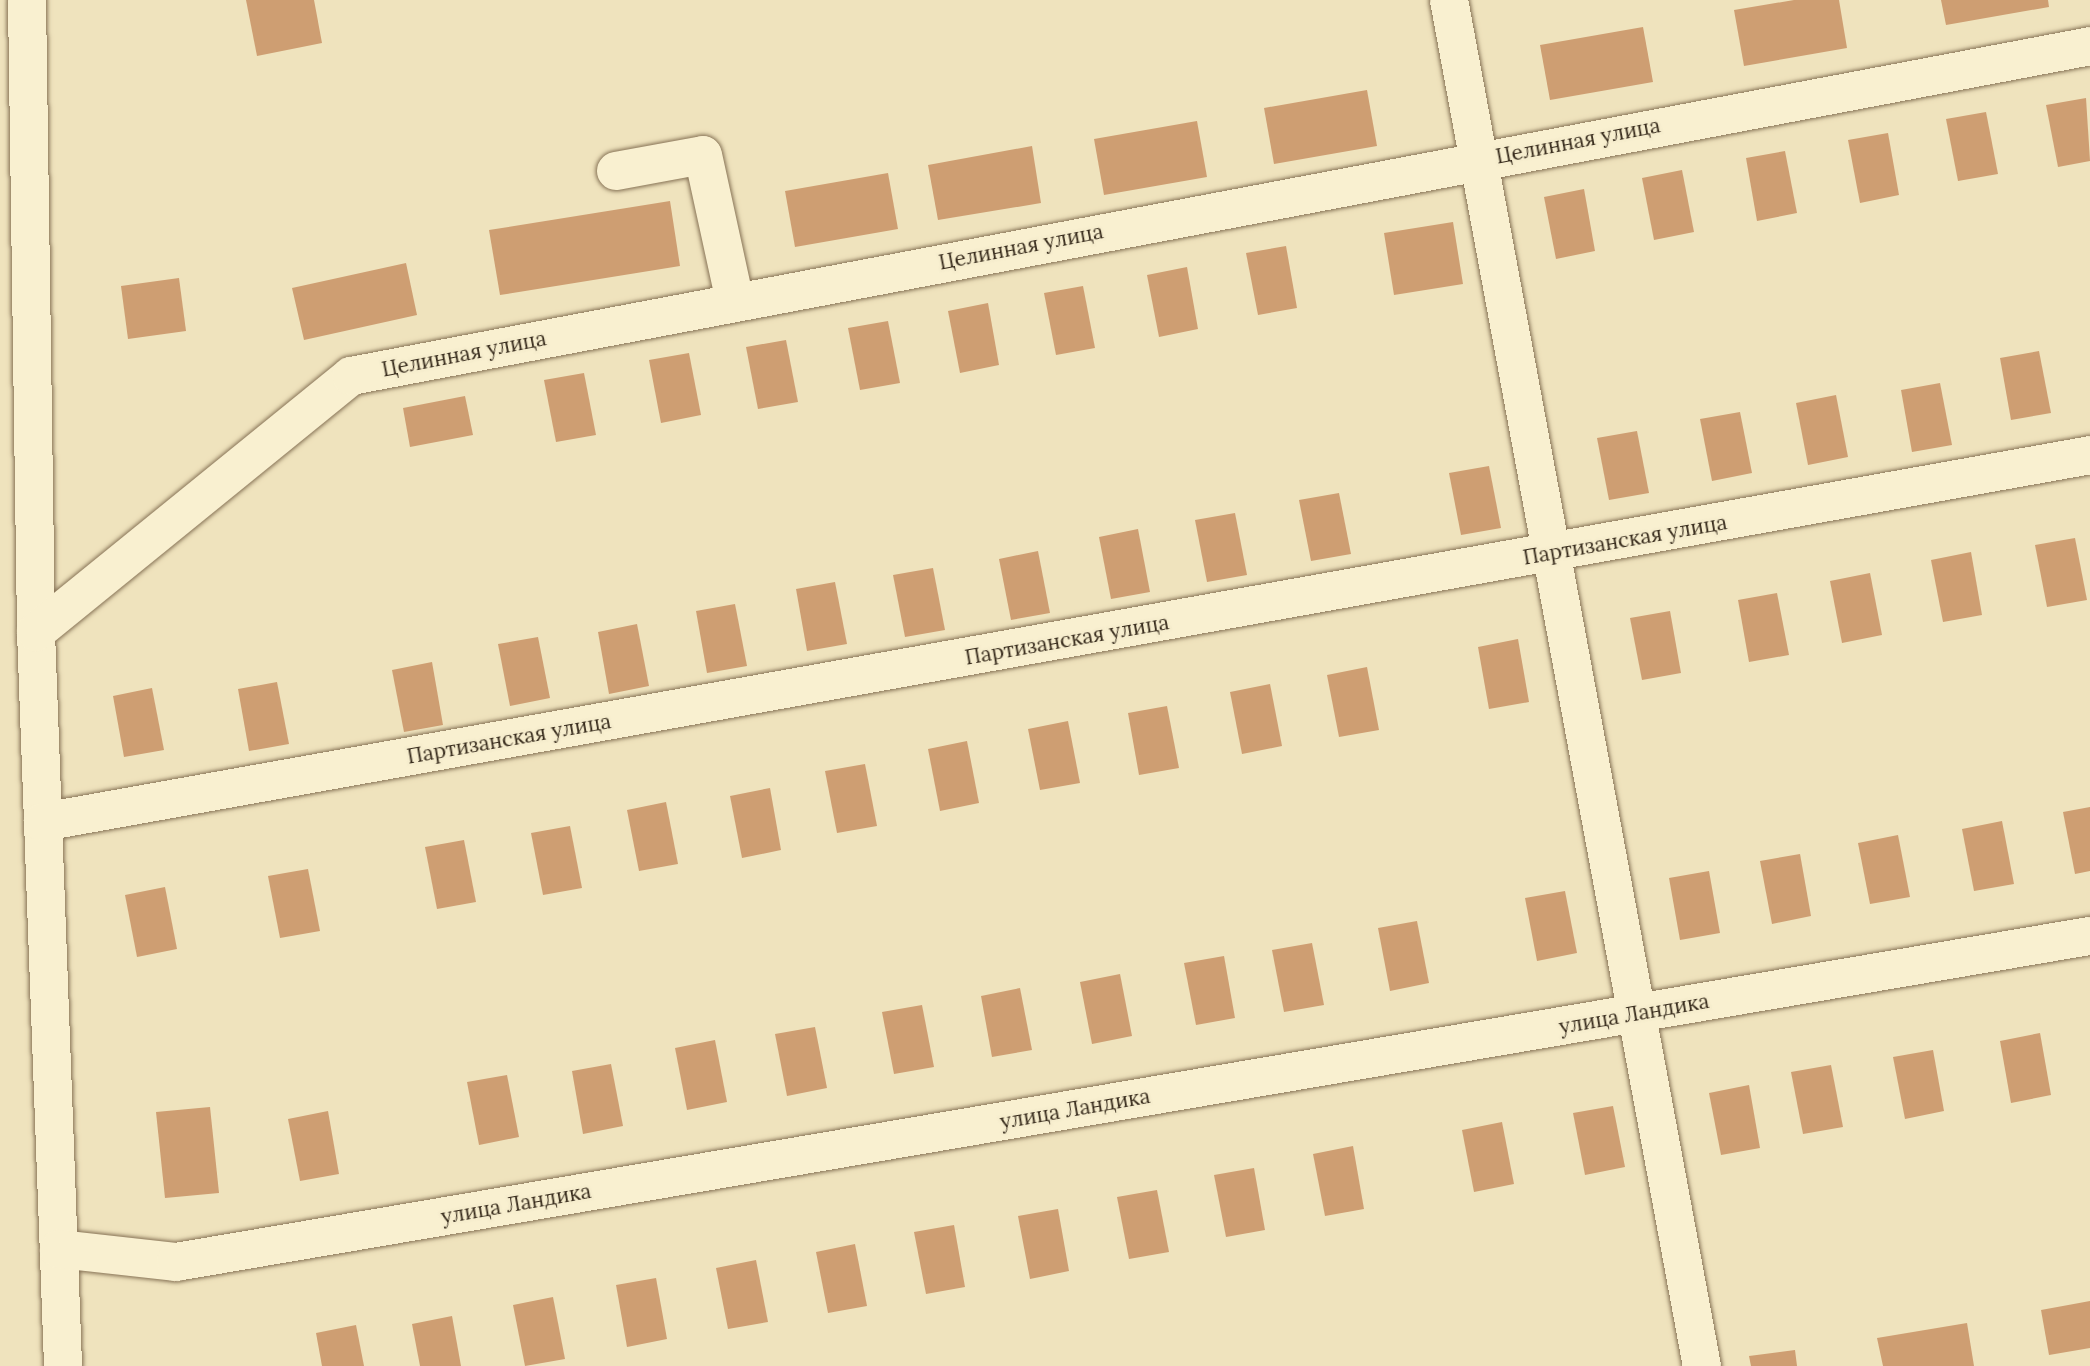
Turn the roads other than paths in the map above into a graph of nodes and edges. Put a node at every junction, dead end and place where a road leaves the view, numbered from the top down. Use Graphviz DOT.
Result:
graph roads {
  1 [pos="27,0"];
  2 [pos="1448,0"];
  3 [pos="2090,46"];
  4 [pos="14,126"];
  5 [pos="1478,160"];
  6 [pos="616,171"];
  7 [pos="735,302"];
  8 [pos="2090,456"];
  9 [pos="1551,553"];
  10 [pos="37,632"];
  11 [pos="43,822"];
  12 [pos="2090,936"];
  13 [pos="1637,1013"];
  14 [pos="59,1250"];
  15 [pos="63,1366"];
  16 [pos="1702,1366"];
  1 -- 4 [label="street"];
  2 -- 5 [label="street"];
  3 -- 5 [label="street, Целинная улица"];
  4 -- 10 [label="street"];
  5 -- 7 [label="street, Целинная улица"];
  5 -- 9 [label="street"];
  6 -- 7 [label="street"];
  7 -- 10 [label="street, Целинная улица"];
  8 -- 9 [label="street, Партизанская улица"];
  9 -- 11 [label="street, Партизанская улица"];
  9 -- 13 [label="street"];
  10 -- 11 [label="street"];
  11 -- 14 [label="street"];
  12 -- 13 [label="street, улица Ландика"];
  13 -- 14 [label="street, улица Ландика"];
  13 -- 16 [label="street"];
  14 -- 15 [label="street"];
}
